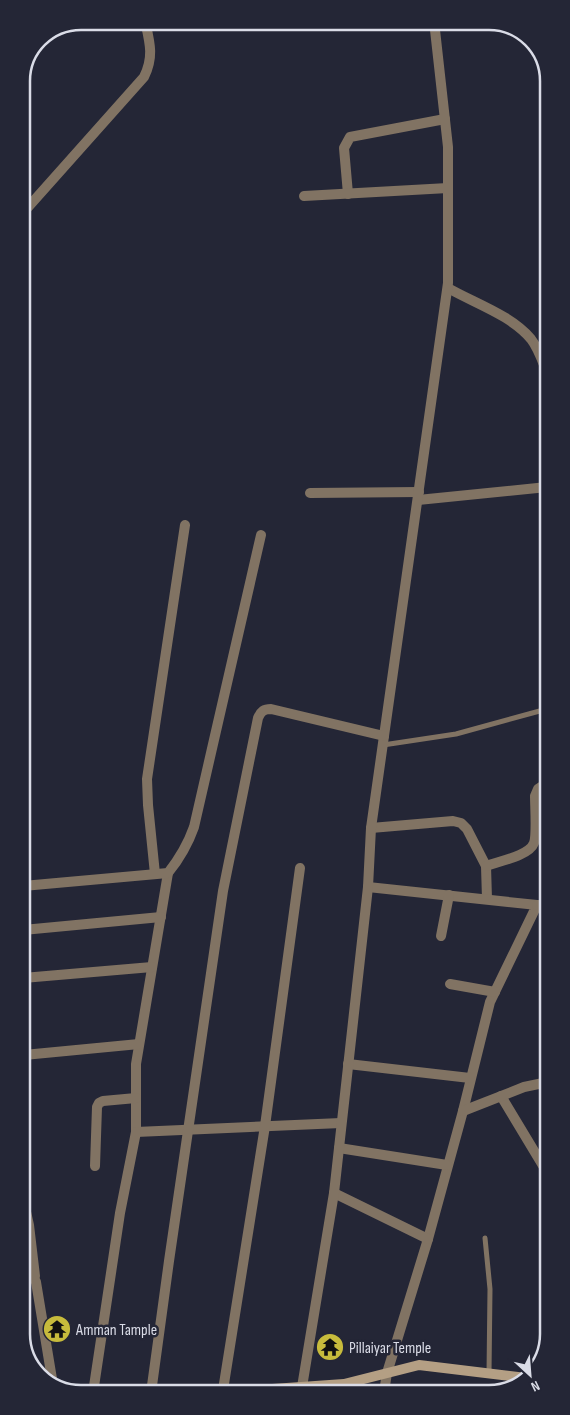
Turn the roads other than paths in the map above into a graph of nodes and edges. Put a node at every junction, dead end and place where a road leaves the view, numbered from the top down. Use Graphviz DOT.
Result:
graph roads {
  1 [pos="147,30"];
  2 [pos="435,30"];
  3 [pos="445,119"];
  4 [pos="448,188"];
  5 [pos="348,194"];
  6 [pos="304,196"];
  7 [pos="30,205"];
  8 [pos="448,288"];
  9 [pos="540,355"];
  10 [pos="540,487"];
  11 [pos="310,493"];
  12 [pos="418,496"];
  13 [pos="184,526"];
  14 [pos="261,535"];
  15 [pos="540,710"];
  16 [pos="384,740"];
  17 [pos="540,788"];
  18 [pos="371,828"];
  19 [pos="486,866"];
  20 [pos="300,868"];
  21 [pos="168,872"];
  22 [pos="155,874"];
  23 [pos="30,885"];
  24 [pos="368,887"];
  25 [pos="448,895"];
  26 [pos="487,899"];
  27 [pos="540,905"];
  28 [pos="540,909"];
  29 [pos="160,917"];
  30 [pos="30,929"];
  31 [pos="441,936"];
  32 [pos="152,967"];
  33 [pos="30,977"];
  34 [pos="450,984"];
  35 [pos="495,992"];
  36 [pos="139,1044"];
  37 [pos="30,1054"];
  38 [pos="348,1064"];
  39 [pos="470,1078"];
  40 [pos="540,1083"];
  41 [pos="501,1096"];
  42 [pos="136,1098"];
  43 [pos="463,1111"];
  44 [pos="342,1123"];
  45 [pos="265,1126"];
  46 [pos="188,1130"];
  47 [pos="136,1132"];
  48 [pos="339,1148"];
  49 [pos="540,1161"];
  50 [pos="447,1165"];
  51 [pos="95,1166"];
  52 [pos="334,1193"];
  53 [pos="30,1233"];
  54 [pos="485,1238"];
  55 [pos="428,1239"];
  56 [pos="30,1271"];
  57 [pos="36,1282"];
  58 [pos="387,1373"];
  59 [pos="488,1373"];
  60 [pos="51,1375"];
  61 [pos="516,1377"];
  62 [pos="94,1385"];
  63 [pos="152,1385"];
  64 [pos="224,1385"];
  65 [pos="302,1385"];
  66 [pos="340,1385"];
  67 [pos="385,1385"];
  1 -- 7 [label="street"];
  2 -- 3 [label="street"];
  3 -- 4 [label="street"];
  3 -- 5 [label="street"];
  4 -- 5 [label="street"];
  4 -- 8 [label="street"];
  5 -- 6 [label="street"];
  8 -- 9 [label="street"];
  8 -- 12 [label="street"];
  10 -- 12 [label="street"];
  11 -- 12 [label="street"];
  12 -- 16 [label="street"];
  13 -- 22 [label="street"];
  14 -- 21 [label="street"];
  15 -- 16 [label="lane"];
  16 -- 18 [label="street"];
  16 -- 46 [label="street"];
  17 -- 19 [label="street"];
  18 -- 19 [label="street"];
  18 -- 24 [label="street"];
  19 -- 26 [label="street"];
  20 -- 45 [label="street"];
  21 -- 22 [label="street"];
  21 -- 29 [label="street"];
  22 -- 23 [label="street"];
  24 -- 25 [label="street"];
  24 -- 38 [label="street"];
  25 -- 26 [label="street"];
  25 -- 31 [label="street"];
  26 -- 27 [label="street"];
  28 -- 35 [label="street"];
  29 -- 30 [label="street"];
  29 -- 32 [label="street"];
  32 -- 33 [label="street"];
  32 -- 36 [label="street"];
  34 -- 35 [label="street"];
  35 -- 39 [label="street"];
  36 -- 37 [label="street"];
  36 -- 42 [label="street"];
  38 -- 39 [label="street"];
  38 -- 44 [label="street"];
  39 -- 43 [label="street"];
  40 -- 41 [label="street"];
  41 -- 43 [label="street"];
  41 -- 49 [label="street"];
  42 -- 47 [label="street"];
  42 -- 51 [label="street"];
  43 -- 50 [label="street"];
  44 -- 45 [label="street"];
  44 -- 48 [label="street"];
  45 -- 46 [label="street"];
  45 -- 64 [label="street"];
  46 -- 47 [label="street"];
  46 -- 63 [label="street"];
  47 -- 62 [label="street"];
  48 -- 50 [label="street"];
  48 -- 52 [label="street"];
  50 -- 55 [label="street"];
  52 -- 55 [label="street"];
  52 -- 65 [label="street"];
  53 -- 57 [label="street"];
  54 -- 59 [label="lane"];
  55 -- 58 [label="street"];
  56 -- 57 [label="street"];
  57 -- 60 [label="street"];
  58 -- 59 [label="main road"];
  58 -- 66 [label="main road"];
  58 -- 67 [label="street"];
  59 -- 61 [label="main road"];
}
